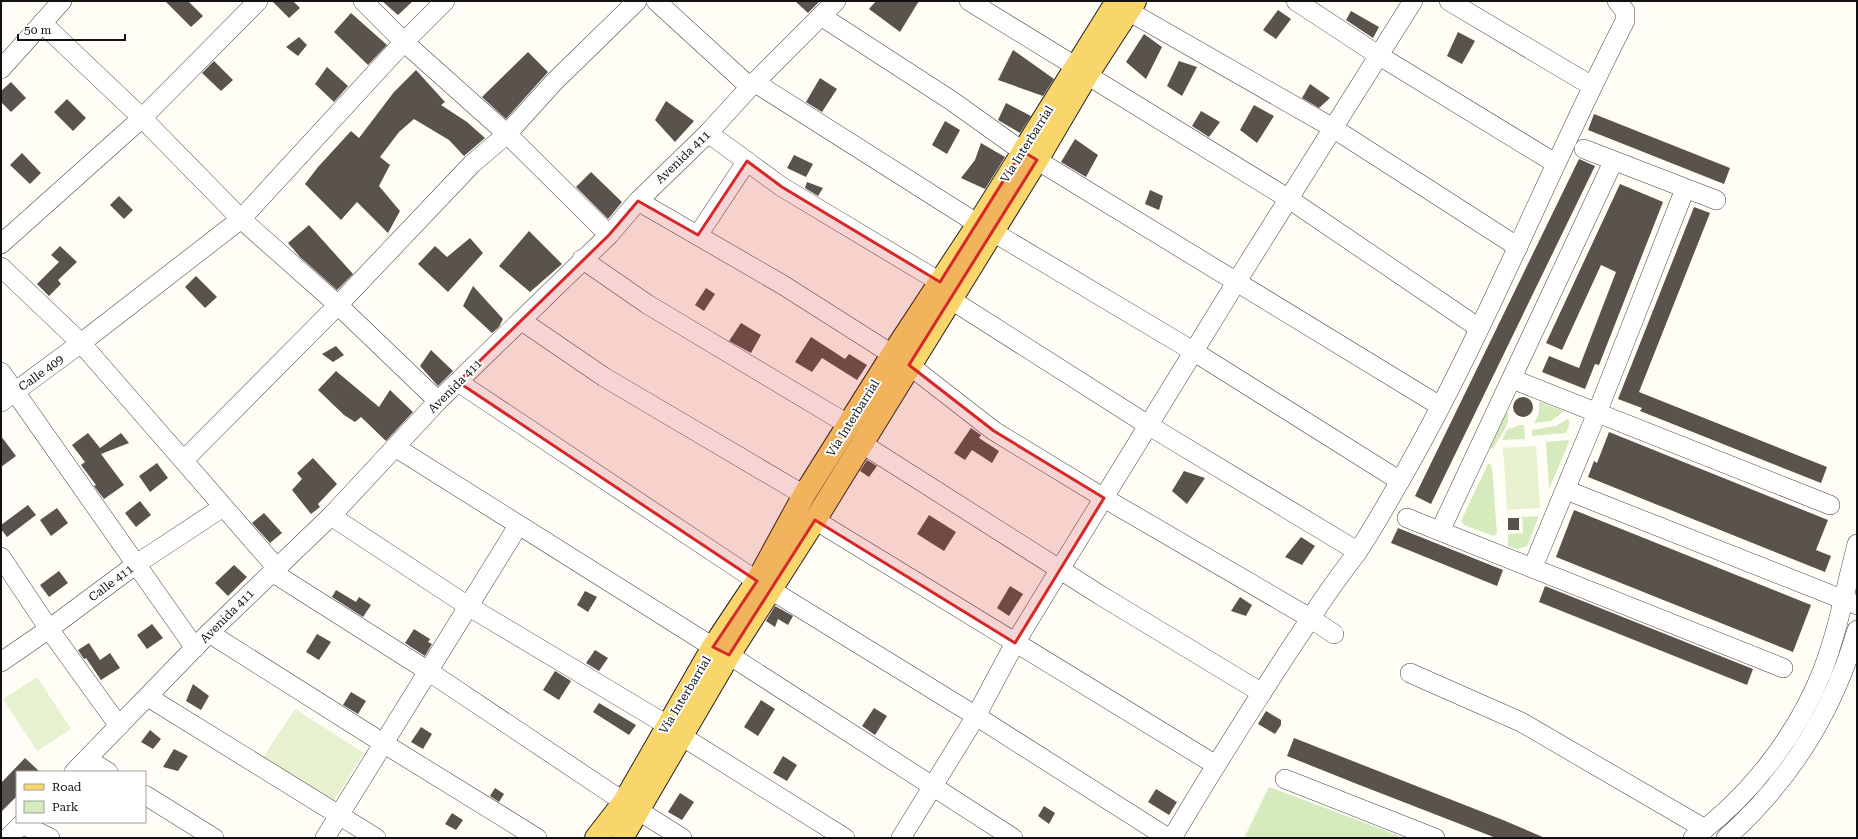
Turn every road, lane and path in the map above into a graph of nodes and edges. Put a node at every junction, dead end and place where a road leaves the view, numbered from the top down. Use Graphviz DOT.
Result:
graph roads {
  1 [pos="62,1"];
  2 [pos="258,1"];
  3 [pos="364,1"];
  4 [pos="445,1"];
  5 [pos="637,1"];
  6 [pos="656,1"];
  7 [pos="836,1"];
  8 [pos="969,1"];
  9 [pos="1296,1"];
  10 [pos="1413,1"];
  11 [pos="1449,1"];
  12 [pos="1618,1"];
  13 [pos="1122,3"];
  14 [pos="821,16"];
  15 [pos="42,23"];
  16 [pos="404,42"];
  17 [pos="1378,55"];
  18 [pos="1,69"];
  19 [pos="1081,70"];
  20 [pos="752,85"];
  21 [pos="1592,86"];
  22 [pos="142,118"];
  23 [pos="1333,128"];
  24 [pos="708,133"];
  25 [pos="507,134"];
  26 [pos="1584,149"];
  27 [pos="1030,156"];
  28 [pos="747,161"];
  29 [pos="1613,162"];
  30 [pos="1555,163"];
  31 [pos="1685,189"];
  32 [pos="1289,199"];
  33 [pos="1716,200"];
  34 [pos="638,201"];
  35 [pos="241,219"];
  36 [pos="985,228"];
  37 [pos="609,235"];
  38 [pos="698,235"];
  39 [pos="1,244"];
  40 [pos="1518,247"];
  41 [pos="582,259"];
  42 [pos="1,267"];
  43 [pos="1237,280"];
  44 [pos="945,290"];
  45 [pos="338,305"];
  46 [pos="522,321"];
  47 [pos="1479,328"];
  48 [pos="82,343"];
  49 [pos="1193,351"];
  50 [pos="901,360"];
  51 [pos="1,372"];
  52 [pos="1512,379"];
  53 [pos="458,382"];
  54 [pos="8,397"];
  55 [pos="438,401"];
  56 [pos="1440,406"];
  57 [pos="1597,413"];
  58 [pos="849,425"];
  59 [pos="1148,425"];
  60 [pos="861,443"];
  61 [pos="396,447"];
  62 [pos="184,460"];
  63 [pos="1400,481"];
  64 [pos="1566,490"];
  65 [pos="804,495"];
  66 [pos="1104,498"];
  67 [pos="1830,505"];
  68 [pos="223,507"];
  69 [pos="331,516"];
  70 [pos="1407,518"];
  71 [pos="815,520"];
  72 [pos="518,526"];
  73 [pos="1440,531"];
  74 [pos="1857,544"];
  75 [pos="1357,551"];
  76 [pos="1,557"];
  77 [pos="135,565"];
  78 [pos="1533,567"];
  79 [pos="1060,569"];
  80 [pos="274,570"];
  81 [pos="764,585"];
  82 [pos="1850,602"];
  83 [pos="468,606"];
  84 [pos="1310,618"];
  85 [pos="49,629"];
  86 [pos="1857,630"];
  87 [pos="209,633"];
  88 [pos="1334,634"];
  89 [pos="1015,643"];
  90 [pos="195,648"];
  91 [pos="721,651"];
  92 [pos="1,662"];
  93 [pos="1783,668"];
  94 [pos="428,671"];
  95 [pos="1410,673"];
  96 [pos="1262,693"];
  97 [pos="148,697"];
  98 [pos="976,716"];
  99 [pos="120,726"];
  100 [pos="675,731"];
  101 [pos="383,743"];
  102 [pos="87,758"];
  103 [pos="1216,765"];
  104 [pos="75,771"];
  105 [pos="106,771"];
  106 [pos="1285,779"];
  107 [pos="932,785"];
  108 [pos="146,796"];
  109 [pos="631,807"];
  110 [pos="340,815"];
  111 [pos="23,823"];
  112 [pos="1699,834"];
  113 [pos="8,838"];
  114 [pos="50,838"];
  115 [pos="214,838"];
  116 [pos="325,838"];
  117 [pos="376,838"];
  118 [pos="538,838"];
  119 [pos="596,838"];
  120 [pos="622,838"];
  121 [pos="682,838"];
  122 [pos="845,838"];
  123 [pos="901,838"];
  124 [pos="1013,838"];
  125 [pos="1168,838"];
  126 [pos="1172,838"];
  127 [pos="1435,838"];
  128 [pos="1726,838"];
  1 -- 15 [label="street"];
  2 -- 22 [label="street"];
  3 -- 16 [label="street"];
  4 -- 16 [label="street, Calle 409"];
  5 -- 25 [label="street"];
  6 -- 20 [label="street"];
  7 -- 14 [label="street, Avenida 411"];
  8 -- 19 [label="street"];
  9 -- 17 [label="street"];
  10 -- 17 [label="street"];
  11 -- 21 [label="street"];
  12 -- 21 [label="street"];
  13 -- 19 [label="main road, Vía Interbarrial"];
  13 -- 23 [label="street"];
  14 -- 20 [label="street, Avenida 411"];
  14 -- 27 [label="street"];
  15 -- 18 [label="street"];
  15 -- 22 [label="street"];
  16 -- 25 [label="street"];
  16 -- 35 [label="street, Calle 409"];
  17 -- 23 [label="street"];
  17 -- 30 [label="street"];
  19 -- 27 [label="main road, Vía Interbarrial"];
  19 -- 32 [label="street"];
  20 -- 24 [label="street, Avenida 411"];
  20 -- 36 [label="street"];
  21 -- 30 [label="street"];
  22 -- 35 [label="street"];
  22 -- 39 [label="street"];
  23 -- 32 [label="street"];
  23 -- 40 [label="street"];
  24 -- 28 [label="street"];
  24 -- 34 [label="street, Avenida 411"];
  25 -- 37 [label="street"];
  25 -- 45 [label="street"];
  26 -- 29 [label="street"];
  27 -- 36 [label="main road, Vía Interbarrial"];
  27 -- 43 [label="street"];
  28 -- 38 [label="street"];
  28 -- 44 [label="street"];
  29 -- 31 [label="street"];
  29 -- 52 [label="street"];
  30 -- 40 [label="street"];
  31 -- 33 [label="street"];
  31 -- 57 [label="street"];
  32 -- 43 [label="street"];
  32 -- 47 [label="street"];
  34 -- 37 [label="street, Avenida 411"];
  34 -- 38 [label="street"];
  35 -- 45 [label="street"];
  35 -- 48 [label="street, Calle 409"];
  36 -- 44 [label="main road, Vía Interbarrial"];
  36 -- 49 [label="street"];
  37 -- 41 [label="street, Avenida 411"];
  38 -- 50 [label="street"];
  40 -- 47 [label="street"];
  41 -- 46 [label="street, Avenida 411"];
  41 -- 58 [label="street"];
  42 -- 48 [label="street"];
  43 -- 49 [label="street"];
  43 -- 56 [label="street"];
  44 -- 50 [label="main road, Vía Interbarrial"];
  44 -- 59 [label="street"];
  45 -- 55 [label="street"];
  45 -- 62 [label="street"];
  46 -- 53 [label="street, Avenida 411"];
  46 -- 65 [label="street"];
  47 -- 56 [label="street"];
  48 -- 54 [label="street, Calle 409"];
  48 -- 62 [label="street"];
  49 -- 59 [label="street"];
  49 -- 63 [label="street"];
  50 -- 58 [label="main road, Vía Interbarrial"];
  50 -- 60 [label="main road, Vía Interbarrial"];
  50 -- 66 [label="street"];
  51 -- 54 [label="street"];
  52 -- 57 [label="street"];
  52 -- 73 [label="street"];
  53 -- 55 [label="street, Avenida 411"];
  53 -- 81 [label="street"];
  54 -- 77 [label="street"];
  55 -- 61 [label="street, Avenida 411"];
  56 -- 63 [label="street"];
  57 -- 64 [label="street"];
  57 -- 67 [label="street"];
  58 -- 65 [label="main road, Vía Interbarrial"];
  59 -- 66 [label="street"];
  59 -- 75 [label="street"];
  60 -- 71 [label="main road, Vía Interbarrial"];
  60 -- 79 [label="street"];
  61 -- 69 [label="street, Avenida 411"];
  61 -- 72 [label="street"];
  62 -- 68 [label="street"];
  63 -- 75 [label="street"];
  64 -- 78 [label="street"];
  64 -- 82 [label="street"];
  65 -- 81 [label="main road, Vía Interbarrial"];
  66 -- 79 [label="street"];
  66 -- 84 [label="street"];
  68 -- 77 [label="street, Calle 411"];
  68 -- 80 [label="street"];
  69 -- 80 [label="street, Avenida 411"];
  69 -- 83 [label="street"];
  70 -- 73 [label="street"];
  71 -- 81 [label="main road, Vía Interbarrial"];
  71 -- 89 [label="street"];
  72 -- 83 [label="street"];
  72 -- 91 [label="street"];
  73 -- 78 [label="street"];
  74 -- 82 [label="street"];
  75 -- 84 [label="street"];
  76 -- 85 [label="street"];
  77 -- 85 [label="street, Calle 411"];
  77 -- 90 [label="street"];
  78 -- 93 [label="street"];
  79 -- 89 [label="street"];
  79 -- 96 [label="street"];
  80 -- 87 [label="street, Avenida 411"];
  80 -- 94 [label="street"];
  81 -- 91 [label="main road, Vía Interbarrial"];
  81 -- 98 [label="street"];
  82 -- 112 [label="street"];
  83 -- 94 [label="street"];
  83 -- 100 [label="street"];
  84 -- 88 [label="street"];
  84 -- 96 [label="street"];
  85 -- 92 [label="street, Calle 411"];
  85 -- 99 [label="street"];
  86 -- 128 [label="street"];
  87 -- 90 [label="street, Avenida 411"];
  87 -- 101 [label="street"];
  89 -- 98 [label="street"];
  89 -- 103 [label="street"];
  90 -- 97 [label="street, Avenida 411"];
  91 -- 100 [label="main road, Vía Interbarrial"];
  91 -- 107 [label="street"];
  94 -- 101 [label="street"];
  94 -- 109 [label="street"];
  95 -- 112 [label="street"];
  96 -- 103 [label="street"];
  97 -- 99 [label="street, Avenida 411"];
  97 -- 110 [label="street"];
  98 -- 107 [label="street"];
  98 -- 125 [label="street"];
  99 -- 102 [label="street, Avenida 411"];
  100 -- 109 [label="main road, Vía Interbarrial"];
  100 -- 122 [label="street"];
  101 -- 110 [label="street"];
  101 -- 118 [label="street"];
  102 -- 104 [label="street, Avenida 411"];
  102 -- 105 [label="street"];
  103 -- 126 [label="street"];
  106 -- 127 [label="street"];
  107 -- 123 [label="street"];
  107 -- 124 [label="street"];
  108 -- 115 [label="street"];
  109 -- 119 [label="main road, Vía Interbarrial"];
  109 -- 120 [label="main road, Vía Interbarrial"];
  109 -- 121 [label="street"];
  110 -- 116 [label="street"];
  110 -- 117 [label="street"];
  111 -- 113 [label="street"];
  111 -- 114 [label="street"];
}
